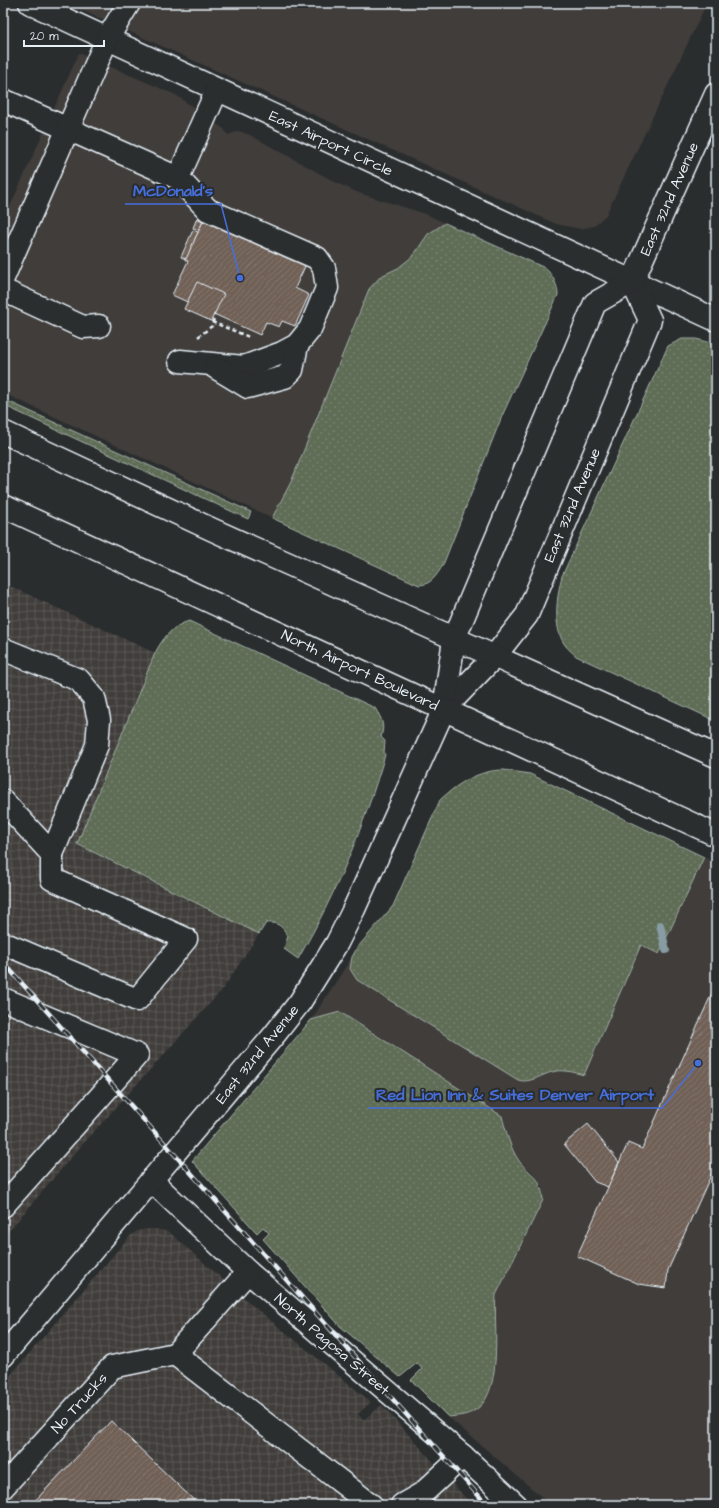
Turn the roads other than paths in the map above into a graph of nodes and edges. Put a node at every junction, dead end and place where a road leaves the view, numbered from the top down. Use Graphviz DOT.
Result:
graph roads {
  1 [pos="30,3"];
  2 [pos="129,3"];
  3 [pos="107,39"];
  4 [pos="217,90"];
  5 [pos="716,94"];
  6 [pos="3,100"];
  7 [pos="68,129"];
  8 [pos="178,178"];
  9 [pos="3,278"];
  10 [pos="632,282"];
  11 [pos="3,290"];
  12 [pos="716,320"];
  13 [pos="99,326"];
  14 [pos="180,361"];
  15 [pos="3,432"];
  16 [pos="3,506"];
  17 [pos="454,639"];
  18 [pos="3,649"];
  19 [pos="494,657"];
  20 [pos="444,709"];
  21 [pos="716,756"];
  22 [pos="3,801"];
  23 [pos="716,835"];
  24 [pos="52,854"];
  25 [pos="3,944"];
  26 [pos="3,999"];
  27 [pos="151,1180"];
  28 [pos="3,1206"];
  29 [pos="248,1272"];
  30 [pos="175,1354"];
  31 [pos="3,1356"];
  32 [pos="463,1456"];
  33 [pos="3,1487"];
  34 [pos="371,1505"];
  35 [pos="402,1505"];
  36 [pos="516,1505"];
  1 -- 3 [label="street, East Airport Circle"];
  2 -- 3 [label="street"];
  3 -- 4 [label="street, East Airport Circle"];
  3 -- 7 [label="street"];
  4 -- 8 [label="street"];
  4 -- 10 [label="street, East Airport Circle"];
  5 -- 10 [label="street, East 32nd Avenue"];
  6 -- 7 [label="street"];
  7 -- 8 [label="street"];
  7 -- 9 [label="street"];
  8 -- 14 [label="street"];
  10 -- 12 [label="street, East Airport Circle"];
  10 -- 17 [label="street, East 32nd Avenue"];
  10 -- 19 [label="street, East 32nd Avenue"];
  11 -- 13 [label="street"];
  15 -- 17 [label="street"];
  16 -- 20 [label="street, North Airport Boulevard"];
  17 -- 19 [label="street"];
  17 -- 20 [label="street, East 32nd Avenue"];
  18 -- 24 [label="street"];
  19 -- 20 [label="street, East 32nd Avenue"];
  19 -- 21 [label="street"];
  20 -- 23 [label="street, North Airport Boulevard"];
  20 -- 27 [label="street, East 32nd Avenue"];
  22 -- 24 [label="street"];
  24 -- 25 [label="street"];
  26 -- 28 [label="street"];
  27 -- 29 [label="street, North Pagosa Street"];
  27 -- 31 [label="street, East 32nd Avenue"];
  29 -- 30 [label="street"];
  29 -- 32 [label="street, North Pagosa Street"];
  30 -- 33 [label="street, No Trucks"];
  30 -- 34 [label="street"];
  32 -- 35 [label="street"];
  32 -- 36 [label="street, North Pagosa Street"];
}
